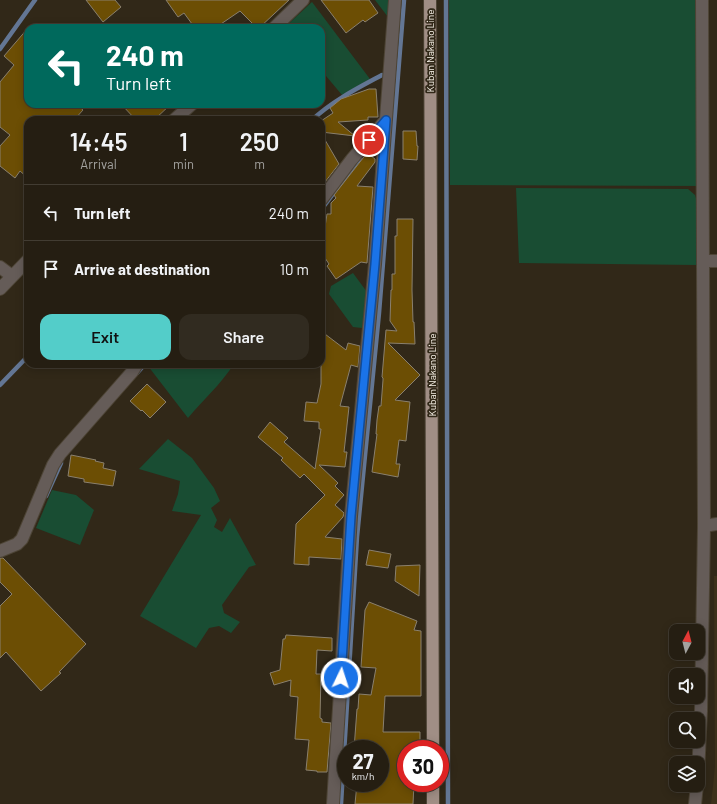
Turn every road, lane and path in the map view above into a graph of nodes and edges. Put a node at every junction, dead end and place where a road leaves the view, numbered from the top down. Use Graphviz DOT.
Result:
graph roads {
  1 [pos="303,0"];
  2 [pos="395,0"];
  3 [pos="430,0"];
  4 [pos="702,0"];
  5 [pos="278,24"];
  6 [pos="188,108"];
  7 [pos="178,116"];
  8 [pos="386,120"];
  9 [pos="325,195"];
  10 [pos="703,261"];
  11 [pos="717,261"];
  12 [pos="24,264"];
  13 [pos="0,267"];
  14 [pos="12,276"];
  15 [pos="0,289"];
  16 [pos="134,368"];
  17 [pos="717,524"];
  18 [pos="704,526"];
  19 [pos="0,551"];
  20 [pos="433,740"];
  21 [pos="699,756"];
  22 [pos="433,792"];
  23 [pos="696,792"];
  24 [pos="333,804"];
  25 [pos="433,804"];
  26 [pos="695,804"];
  1 -- 5 [label="street"];
  2 -- 8 [label="street"];
  3 -- 20 [label="main road, Kuban Nakano Line"];
  4 -- 10 [label="street"];
  6 -- 7 [label="street"];
  8 -- 9 [label="street"];
  8 -- 24 [label="street"];
  10 -- 11 [label="street"];
  10 -- 18 [label="street"];
  12 -- 14 [label="street"];
  13 -- 14 [label="street"];
  14 -- 15 [label="street"];
  16 -- 19 [label="street"];
  17 -- 18 [label="street"];
  18 -- 21 [label="street"];
  22 -- 25 [label="main road"];
  23 -- 26 [label="street"];
}
